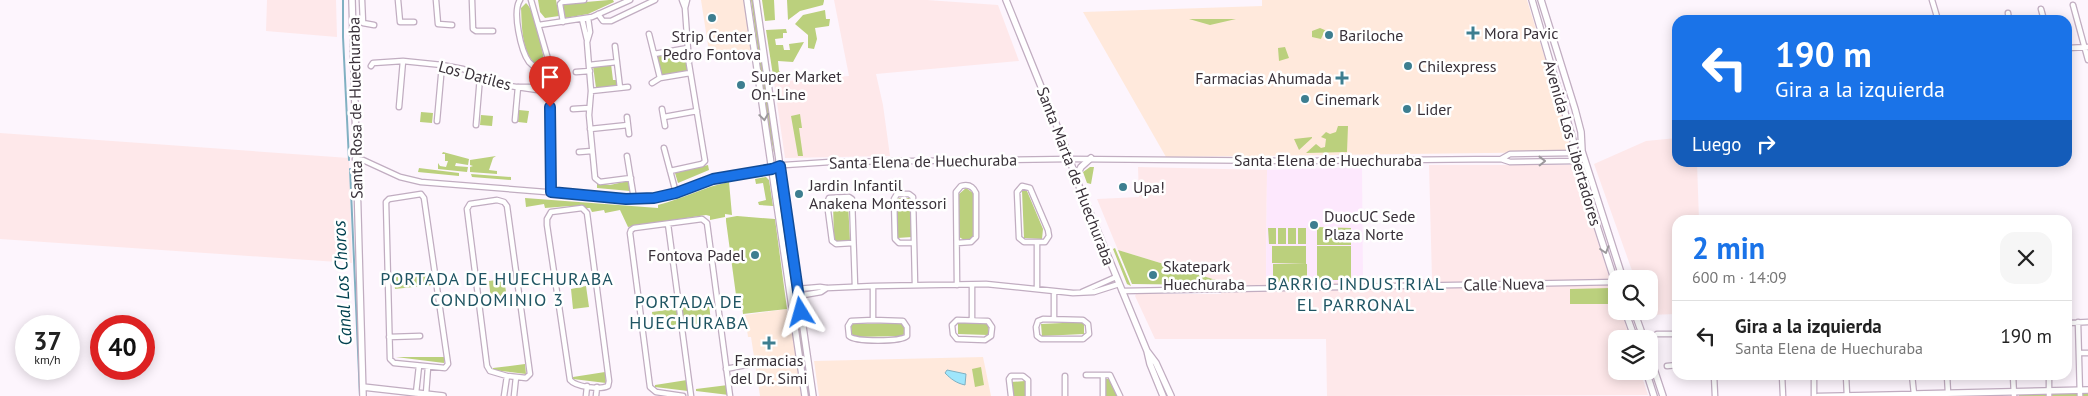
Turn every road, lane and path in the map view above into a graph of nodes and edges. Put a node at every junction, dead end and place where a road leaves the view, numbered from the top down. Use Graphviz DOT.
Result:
graph roads {
  1 [pos="352,0"];
  2 [pos="362,0"];
  3 [pos="398,0"];
  4 [pos="436,0"];
  5 [pos="472,0"];
  6 [pos="520,0"];
  7 [pos="531,0"];
  8 [pos="584,0"];
  9 [pos="630,0"];
  10 [pos="655,0"];
  11 [pos="682,0"];
  12 [pos="687,0"];
  13 [pos="747,0"];
  14 [pos="756,0"];
  15 [pos="1006,0"];
  16 [pos="1532,0"];
  17 [pos="1541,0"];
  18 [pos="1932,0"];
  19 [pos="622,1"];
  20 [pos="2074,5"];
  21 [pos="685,8"];
  22 [pos="2041,9"];
  23 [pos="598,14"];
  24 [pos="1936,15"];
  25 [pos="2043,15"];
  26 [pos="585,19"];
  27 [pos="414,22"];
  28 [pos="563,22"];
  29 [pos="374,25"];
  30 [pos="452,25"];
  31 [pos="539,25"];
  32 [pos="493,31"];
  33 [pos="649,34"];
  34 [pos="587,42"];
  35 [pos="615,46"];
  36 [pos="2086,47"];
  37 [pos="688,48"];
  38 [pos="2072,48"];
  39 [pos="654,54"];
  40 [pos="2088,60"];
  41 [pos="402,61"];
  42 [pos="617,62"];
  43 [pos="442,65"];
  44 [pos="589,65"];
  45 [pos="371,66"];
  46 [pos="590,71"];
  47 [pos="551,72"];
  48 [pos="576,72"];
  49 [pos="690,73"];
  50 [pos="480,77"];
  51 [pos="660,78"];
  52 [pos="652,83"];
  53 [pos="518,87"];
  54 [pos="628,87"];
  55 [pos="620,88"];
  56 [pos="551,90"];
  57 [pos="591,91"];
  58 [pos="399,107"];
  59 [pos="589,108"];
  60 [pos="573,109"];
  61 [pos="662,110"];
  62 [pos="696,111"];
  63 [pos="627,117"];
  64 [pos="664,117"];
  65 [pos="515,120"];
  66 [pos="437,121"];
  67 [pos="476,125"];
  68 [pos="628,125"];
  69 [pos="666,126"];
  70 [pos="590,129"];
  71 [pos="629,134"];
  72 [pos="664,148"];
  73 [pos="592,151"];
  74 [pos="1582,151"];
  75 [pos="579,152"];
  76 [pos="1574,154"];
  77 [pos="628,156"];
  78 [pos="1070,158"];
  79 [pos="1091,158"];
  80 [pos="355,159"];
  81 [pos="1501,159"];
  82 [pos="1584,159"];
  83 [pos="1576,161"];
  84 [pos="780,166"];
  85 [pos="772,169"];
  86 [pos="670,171"];
  87 [pos="1076,177"];
  88 [pos="631,178"];
  89 [pos="551,192"];
  90 [pos="676,193"];
  91 [pos="634,199"];
  92 [pos="668,224"];
  93 [pos="1036,242"];
  94 [pos="853,243"];
  95 [pos="914,243"];
  96 [pos="957,243"];
  97 [pos="1612,270"];
  98 [pos="1620,270"];
  99 [pos="1116,277"];
  100 [pos="1608,283"];
  101 [pos="1119,284"];
  102 [pos="915,285"];
  103 [pos="957,285"];
  104 [pos="972,285"];
  105 [pos="855,286"];
  106 [pos="873,286"];
  107 [pos="827,288"];
  108 [pos="797,289"];
  109 [pos="1037,289"];
  110 [pos="1122,291"];
  111 [pos="1054,292"];
  112 [pos="1082,292"];
  113 [pos="798,296"];
  114 [pos="1054,319"];
  115 [pos="873,320"];
  116 [pos="972,320"];
  117 [pos="2072,322"];
  118 [pos="2078,322"];
  119 [pos="2088,322"];
  120 [pos="1658,334"];
  121 [pos="1672,334"];
  122 [pos="420,336"];
  123 [pos="389,337"];
  124 [pos="1147,351"];
  125 [pos="2079,353"];
  126 [pos="2088,353"];
  127 [pos="751,364"];
  128 [pos="419,366"];
  129 [pos="1668,366"];
  130 [pos="1672,366"];
  131 [pos="428,367"];
  132 [pos="726,369"];
  133 [pos="1086,375"];
  134 [pos="1103,375"];
  135 [pos="507,376"];
  136 [pos="1065,376"];
  137 [pos="516,377"];
  138 [pos="1649,380"];
  139 [pos="1657,380"];
  140 [pos="1714,380"];
  141 [pos="1782,380"];
  142 [pos="1814,380"];
  143 [pos="1846,380"];
  144 [pos="1912,380"];
  145 [pos="1947,380"];
  146 [pos="2013,380"];
  147 [pos="2049,380"];
  148 [pos="587,386"];
  149 [pos="363,387"];
  150 [pos="597,387"];
  151 [pos="2088,390"];
  152 [pos="397,393"];
  153 [pos="416,393"];
  154 [pos="1948,393"];
  155 [pos="2049,393"];
  156 [pos="2080,393"];
  157 [pos="426,394"];
  158 [pos="2014,394"];
  159 [pos="1914,395"];
  160 [pos="363,396"];
  161 [pos="443,396"];
  162 [pos="504,396"];
  163 [pos="514,396"];
  164 [pos="586,396"];
  165 [pos="596,396"];
  166 [pos="683,396"];
  167 [pos="691,396"];
  168 [pos="730,396"];
  169 [pos="805,396"];
  170 [pos="813,396"];
  171 [pos="1011,396"];
  172 [pos="1028,396"];
  173 [pos="1065,396"];
  174 [pos="1104,396"];
  175 [pos="1120,396"];
  176 [pos="1163,396"];
  177 [pos="1171,396"];
  178 [pos="1654,396"];
  179 [pos="1662,396"];
  180 [pos="1715,396"];
  181 [pos="1783,396"];
  182 [pos="1816,396"];
  183 [pos="1846,396"];
  1 -- 80 [label="street, Santa Rosa de Huechuraba"];
  2 -- 29 [label="street"];
  3 -- 27 [label="street"];
  4 -- 30 [label="street"];
  5 -- 32 [label="street"];
  6 -- 47 [label="street"];
  7 -- 31 [label="street"];
  8 -- 28 [label="street"];
  9 -- 19 [label="street"];
  10 -- 23 [label="street"];
  11 -- 21 [label="street"];
  12 -- 21 [label="street"];
  13 -- 85 [label="street, one-way"];
  14 -- 84 [label="street"];
  15 -- 78 [label="street, Santa Marta de Huechuraba"];
  16 -- 76 [label="street, Avenida Los Libertadores"];
  17 -- 74 [label="street, Avenida Los Libertadores"];
  18 -- 24 [label="street"];
  19 -- 23 [label="street"];
  20 -- 36 [label="street"];
  21 -- 37 [label="street"];
  22 -- 25 [label="street"];
  23 -- 26 [label="street"];
  26 -- 28 [label="street"];
  26 -- 34 [label="street"];
  26 -- 34 [label="street"];
  28 -- 31 [label="street"];
  31 -- 47 [label="street"];
  33 -- 39 [label="street"];
  34 -- 44 [label="street"];
  35 -- 42 [label="street"];
  36 -- 38 [label="street"];
  36 -- 40 [label="street"];
  37 -- 39 [label="street"];
  37 -- 49 [label="street"];
  39 -- 51 [label="street"];
  41 -- 43 [label="street, Los Datiles"];
  41 -- 45 [label="street, Los Datiles"];
  41 -- 58 [label="street"];
  42 -- 44 [label="street"];
  42 -- 55 [label="street"];
  43 -- 50 [label="street, Los Datiles"];
  43 -- 66 [label="street"];
  44 -- 46 [label="street"];
  46 -- 48 [label="street"];
  46 -- 57 [label="street"];
  47 -- 56 [label="street"];
  49 -- 51 [label="street"];
  49 -- 62 [label="street"];
  50 -- 53 [label="street, Los Datiles"];
  50 -- 67 [label="street"];
  51 -- 52 [label="street"];
  53 -- 56 [label="street, Los Datiles"];
  53 -- 65 [label="street"];
  54 -- 55 [label="street"];
  55 -- 57 [label="street"];
  56 -- 89 [label="street"];
  57 -- 59 [label="street"];
  59 -- 60 [label="street"];
  59 -- 70 [label="street"];
  61 -- 64 [label="street"];
  62 -- 64 [label="street"];
  62 -- 86 [label="street"];
  63 -- 68 [label="street"];
  64 -- 69 [label="street"];
  68 -- 70 [label="street"];
  68 -- 71 [label="street"];
  70 -- 73 [label="street"];
  72 -- 86 [label="street"];
  73 -- 75 [label="street"];
  73 -- 88 [label="street"];
  74 -- 76 [label="street, Santa Elena de Huechuraba"];
  74 -- 82 [label="street, Avenida Los Libertadores"];
  76 -- 81 [label="street, Santa Elena de Huechuraba"];
  76 -- 83 [label="street, Avenida Los Libertadores"];
  77 -- 88 [label="street"];
  78 -- 79 [label="street, Santa Elena de Huechuraba"];
  78 -- 84 [label="street, Santa Elena de Huechuraba"];
  78 -- 87 [label="street, Santa Marta de Huechuraba"];
  79 -- 81 [label="street, Santa Elena de Huechuraba"];
  79 -- 87 [label="street"];
  80 -- 89 [label="street, Santa Elena de Huechuraba"];
  80 -- 149 [label="street, Santa Rosa de Huechuraba"];
  81 -- 83 [label="street, Santa Elena de Huechuraba, one-way"];
  82 -- 83 [label="street, Santa Elena de Huechuraba"];
  82 -- 98 [label="street, Avenida Los Libertadores"];
  83 -- 97 [label="street, Avenida Los Libertadores, one-way"];
  84 -- 85 [label="street, Santa Elena de Huechuraba"];
  84 -- 108 [label="street"];
  85 -- 90 [label="street, Santa Elena de Huechuraba"];
  85 -- 169 [label="street"];
  86 -- 90 [label="street"];
  87 -- 99 [label="street, Santa Marta de Huechuraba"];
  88 -- 91 [label="street"];
  89 -- 91 [label="street, Santa Elena de Huechuraba"];
  90 -- 91 [label="street, Santa Elena de Huechuraba"];
  92 -- 132 [label="street"];
  92 -- 166 [label="street"];
  92 -- 167 [label="street"];
  93 -- 93 [label="street"];
  93 -- 109 [label="street"];
  94 -- 94 [label="street"];
  94 -- 105 [label="street"];
  95 -- 95 [label="street"];
  95 -- 102 [label="street"];
  96 -- 96 [label="street"];
  96 -- 103 [label="street"];
  99 -- 101 [label="street, Santa Marta de Huechuraba"];
  99 -- 112 [label="street"];
  100 -- 110 [label="street, Calle Nueva"];
  101 -- 110 [label="street, Santa Marta de Huechuraba"];
  101 -- 112 [label="street"];
  102 -- 103 [label="street"];
  102 -- 106 [label="street"];
  103 -- 104 [label="street"];
  104 -- 109 [label="street"];
  104 -- 116 [label="street"];
  105 -- 106 [label="street"];
  105 -- 107 [label="street"];
  106 -- 115 [label="street"];
  107 -- 108 [label="street"];
  107 -- 113 [label="street"];
  108 -- 113 [label="street"];
  109 -- 111 [label="street"];
  110 -- 124 [label="street, Santa Marta de Huechuraba"];
  111 -- 112 [label="street"];
  111 -- 114 [label="street"];
  113 -- 170 [label="street"];
  114 -- 114 [label="street"];
  115 -- 115 [label="street"];
  116 -- 116 [label="street"];
  117 -- 118 [label="street"];
  118 -- 119 [label="street"];
  118 -- 125 [label="street"];
  120 -- 121 [label="street"];
  122 -- 123 [label="street"];
  123 -- 128 [label="street"];
  123 -- 131 [label="street"];
  124 -- 176 [label="street, Santa Marta de Huechuraba"];
  124 -- 177 [label="street, Santa Marta de Huechuraba"];
  125 -- 126 [label="street"];
  125 -- 156 [label="street"];
  127 -- 132 [label="street"];
  128 -- 131 [label="street"];
  128 -- 153 [label="street"];
  129 -- 130 [label="street"];
  131 -- 157 [label="street"];
  132 -- 168 [label="street"];
  133 -- 134 [label="street"];
  134 -- 174 [label="street"];
  134 -- 175 [label="street"];
  135 -- 137 [label="street"];
  135 -- 137 [label="street"];
  135 -- 162 [label="street"];
  136 -- 173 [label="street"];
  137 -- 163 [label="street"];
  138 -- 178 [label="street"];
  139 -- 179 [label="street"];
  140 -- 180 [label="street"];
  141 -- 181 [label="street"];
  142 -- 182 [label="street"];
  143 -- 183 [label="street"];
  144 -- 159 [label="street"];
  145 -- 154 [label="street"];
  146 -- 158 [label="street"];
  147 -- 155 [label="street"];
  148 -- 150 [label="street"];
  148 -- 150 [label="street"];
  148 -- 164 [label="street"];
  149 -- 152 [label="street"];
  149 -- 160 [label="street, Santa Rosa de Huechuraba"];
  150 -- 165 [label="street"];
  151 -- 156 [label="street"];
  152 -- 153 [label="street"];
  153 -- 157 [label="street"];
  154 -- 158 [label="street"];
  154 -- 159 [label="street"];
  155 -- 156 [label="street"];
  155 -- 158 [label="street"];
  157 -- 161 [label="street"];
  159 -- 183 [label="street"];
  171 -- 172 [label="street"];
  182 -- 183 [label="street"];
}
